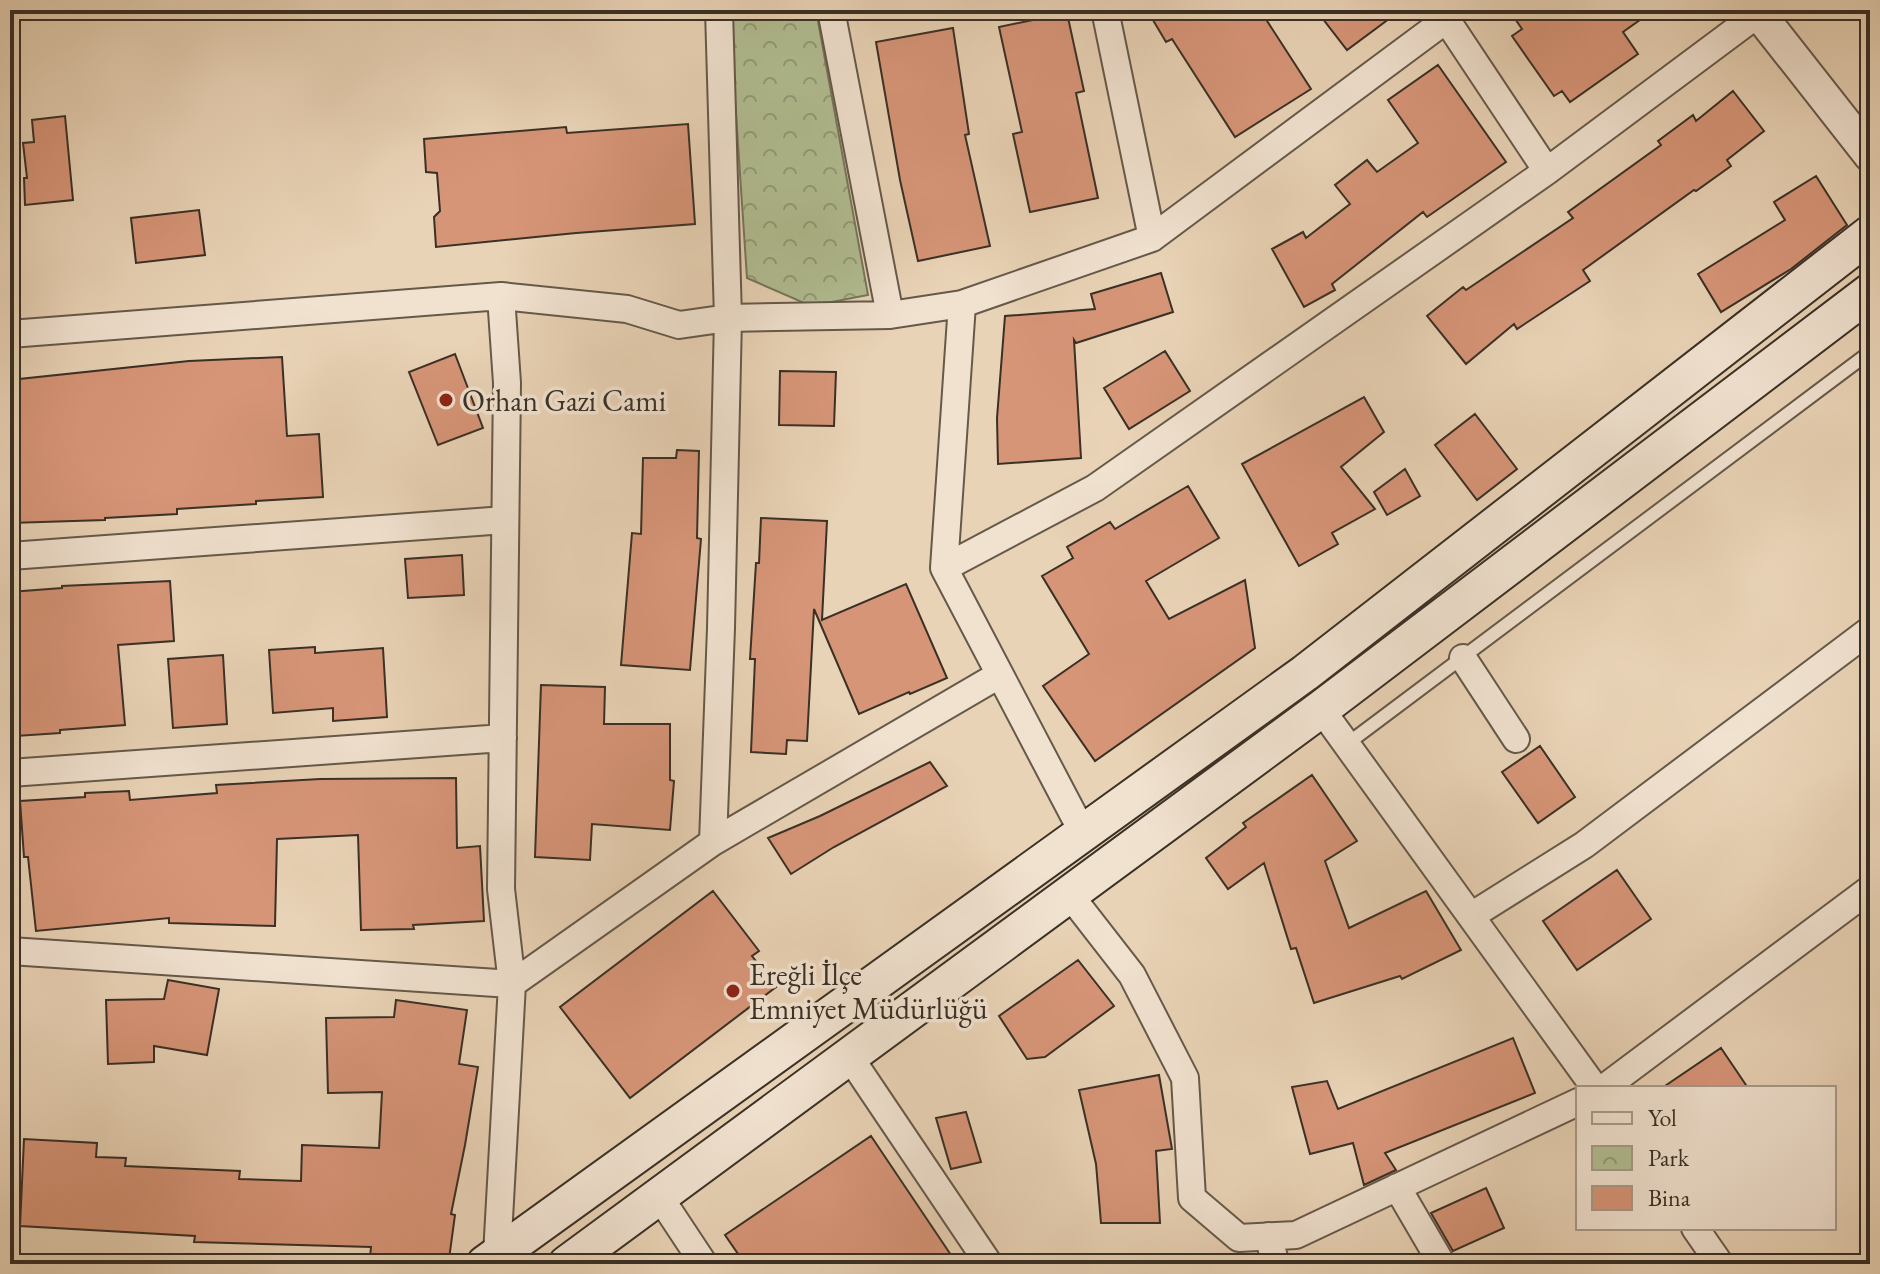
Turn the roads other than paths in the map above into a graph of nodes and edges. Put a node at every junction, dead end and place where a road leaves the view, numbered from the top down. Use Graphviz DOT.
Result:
graph roads {
  1 [pos="719,10"];
  2 [pos="831,10"];
  3 [pos="1105,10"];
  4 [pos="1758,11"];
  5 [pos="1444,15"];
  6 [pos="1870,155"];
  7 [pos="1547,171"];
  8 [pos="1870,234"];
  9 [pos="1152,238"];
  10 [pos="1870,292"];
  11 [pos="501,296"];
  12 [pos="962,304"];
  13 [pos="890,315"];
  14 [pos="728,318"];
  15 [pos="10,334"];
  16 [pos="1870,352"];
  17 [pos="505,520"];
  18 [pos="10,556"];
  19 [pos="944,568"];
  20 [pos="1870,630"];
  21 [pos="1463,658"];
  22 [pos="999,675"];
  23 [pos="1321,709"];
  24 [pos="503,738"];
  25 [pos="1516,739"];
  26 [pos="1347,744"];
  27 [pos="10,773"];
  28 [pos="1083,833"];
  29 [pos="713,842"];
  30 [pos="1870,889"];
  31 [pos="1069,894"];
  32 [pos="1471,916"];
  33 [pos="10,951"];
  34 [pos="512,984"];
  35 [pos="849,1056"];
  36 [pos="1594,1086"];
  37 [pos="1607,1086"];
  38 [pos="1576,1103"];
  39 [pos="1397,1187"];
  40 [pos="659,1196"];
  41 [pos="1696,1230"];
  42 [pos="1268,1236"];
  43 [pos="494,1261"];
  44 [pos="567,1264"];
  45 [pos="704,1264"];
  46 [pos="989,1264"];
  47 [pos="1276,1264"];
  48 [pos="1442,1264"];
  49 [pos="1720,1264"];
  1 -- 14 [label="street"];
  2 -- 13 [label="street"];
  3 -- 9 [label="street"];
  4 -- 6 [label="street"];
  4 -- 7 [label="street"];
  5 -- 7 [label="street"];
  5 -- 9 [label="street"];
  7 -- 19 [label="street"];
  8 -- 28 [label="main road"];
  9 -- 12 [label="street"];
  10 -- 23 [label="main road"];
  11 -- 14 [label="street"];
  11 -- 15 [label="street"];
  11 -- 17 [label="street"];
  12 -- 13 [label="street"];
  12 -- 19 [label="street"];
  13 -- 14 [label="street"];
  14 -- 29 [label="street"];
  16 -- 21 [label="lane"];
  17 -- 18 [label="street"];
  17 -- 24 [label="street"];
  19 -- 22 [label="street"];
  20 -- 32 [label="street"];
  21 -- 25 [label="street"];
  21 -- 26 [label="lane"];
  22 -- 28 [label="street"];
  22 -- 29 [label="street"];
  23 -- 26 [label="street"];
  23 -- 31 [label="main road"];
  24 -- 27 [label="street"];
  24 -- 34 [label="street"];
  26 -- 32 [label="street"];
  28 -- 43 [label="main road"];
  29 -- 34 [label="street"];
  30 -- 37 [label="street"];
  31 -- 35 [label="main road"];
  31 -- 42 [label="street"];
  32 -- 36 [label="street"];
  33 -- 34 [label="street"];
  34 -- 43 [label="street"];
  35 -- 40 [label="main road"];
  35 -- 46 [label="street"];
  38 -- 39 [label="street"];
  39 -- 42 [label="street"];
  39 -- 48 [label="street"];
  40 -- 44 [label="main road"];
  40 -- 45 [label="street"];
  41 -- 49 [label="street"];
  42 -- 47 [label="street"];
}
